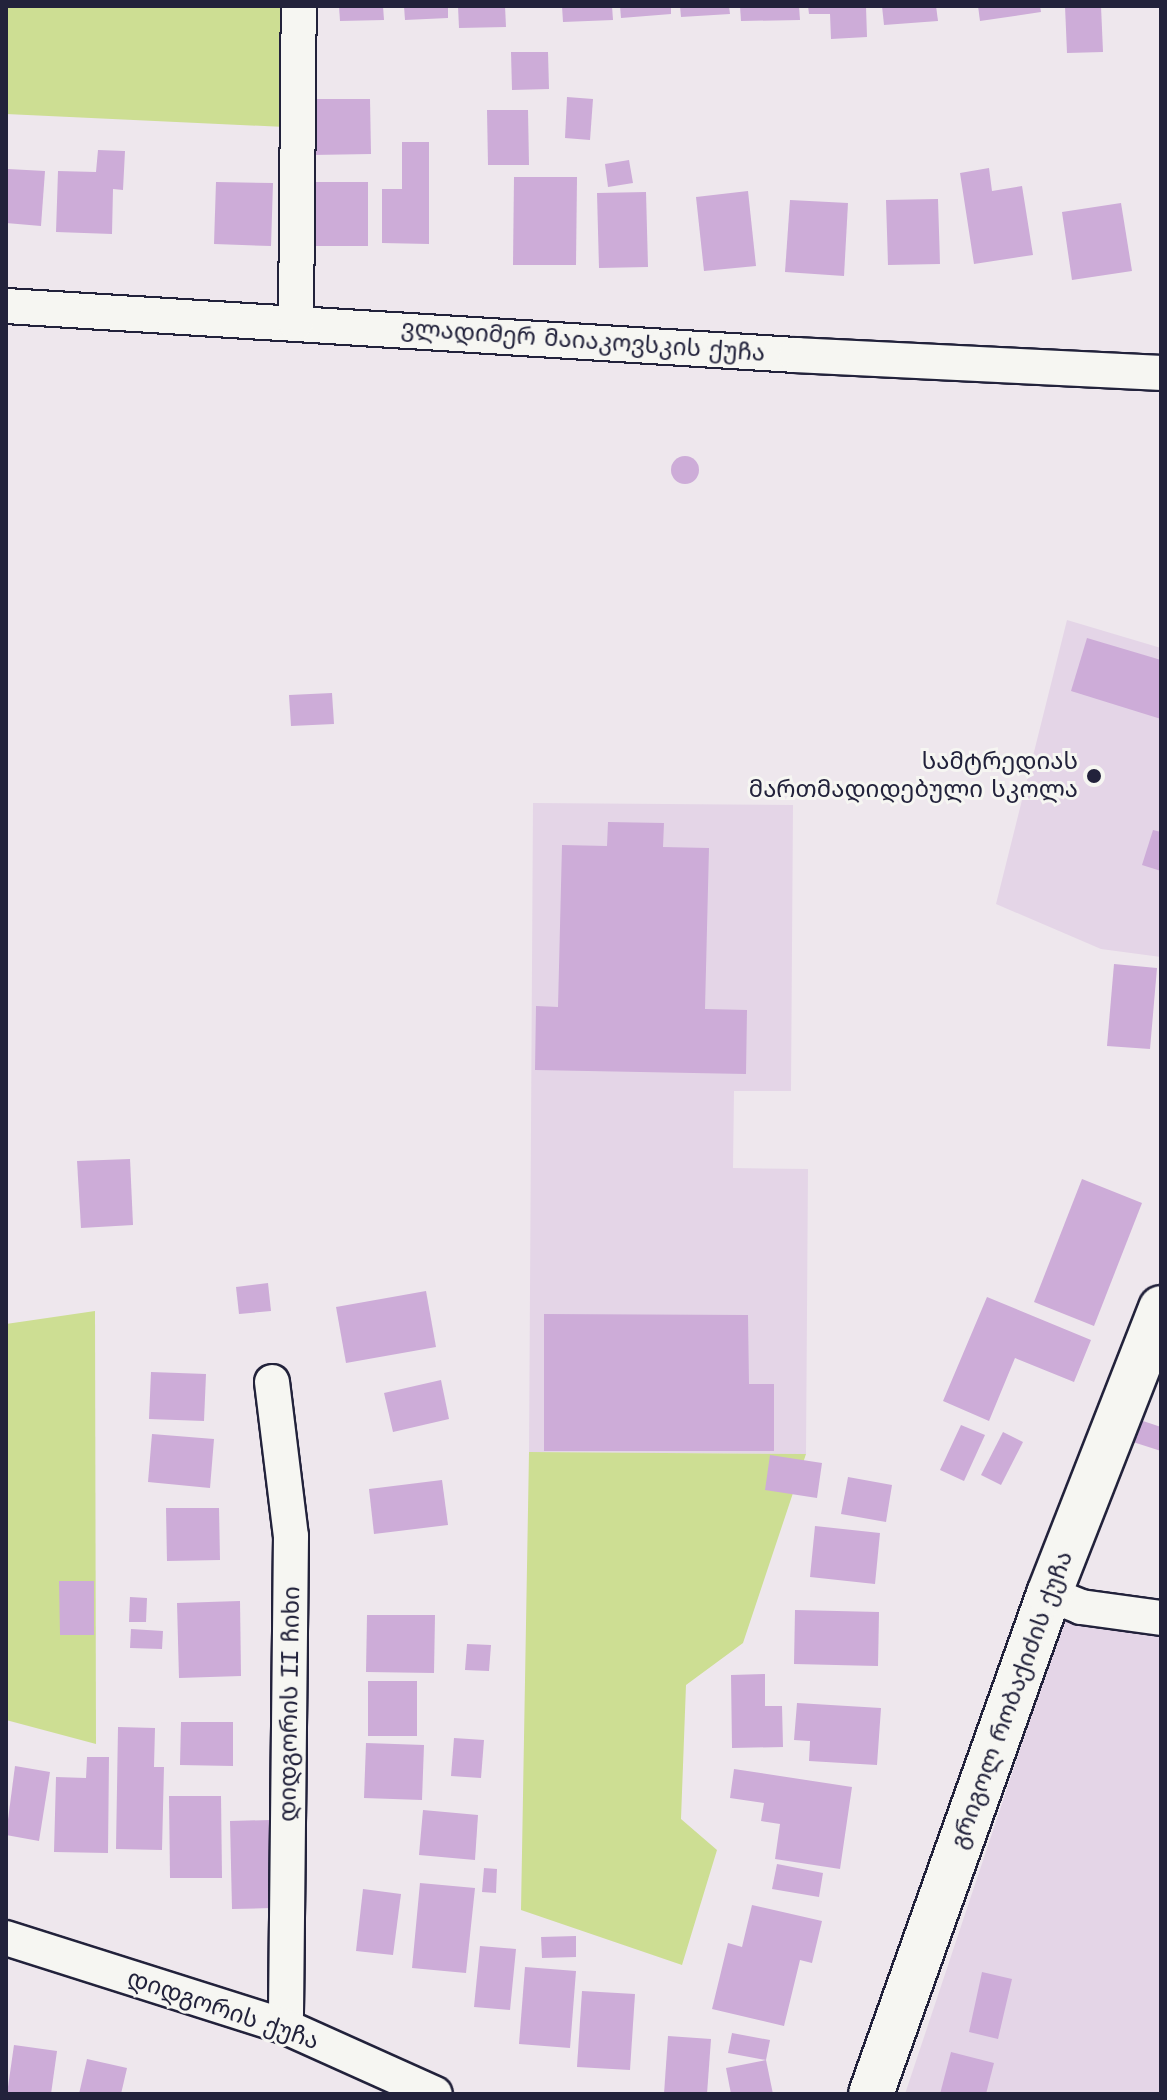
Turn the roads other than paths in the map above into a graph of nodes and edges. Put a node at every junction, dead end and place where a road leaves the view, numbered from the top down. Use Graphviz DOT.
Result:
graph roads {
  1 [pos="299,6"];
  2 [pos="6,306"];
  3 [pos="296,323"];
  4 [pos="1161,373"];
  5 [pos="1161,1308"];
  6 [pos="272,1382"];
  7 [pos="1049,1594"];
  8 [pos="1161,1618"];
  9 [pos="6,1938"];
  10 [pos="286,2027"];
  11 [pos="435,2094"];
  12 [pos="871,2094"];
  1 -- 3 [label="street"];
  2 -- 3 [label="street, ვლადიმერ მაიაკოვსკის ქუჩა"];
  3 -- 4 [label="street, ვლადიმერ მაიაკოვსკის ქუჩა"];
  5 -- 7 [label="street, გრიგოლ რობაქიძის ქუჩა"];
  6 -- 10 [label="street, დიდგორის II ჩიხი"];
  7 -- 8 [label="street"];
  7 -- 12 [label="street, გრიგოლ რობაქიძის ქუჩა"];
  9 -- 10 [label="street, დიდგორის ქუჩა"];
  10 -- 11 [label="street, დიდგორის ქუჩა"];
}
